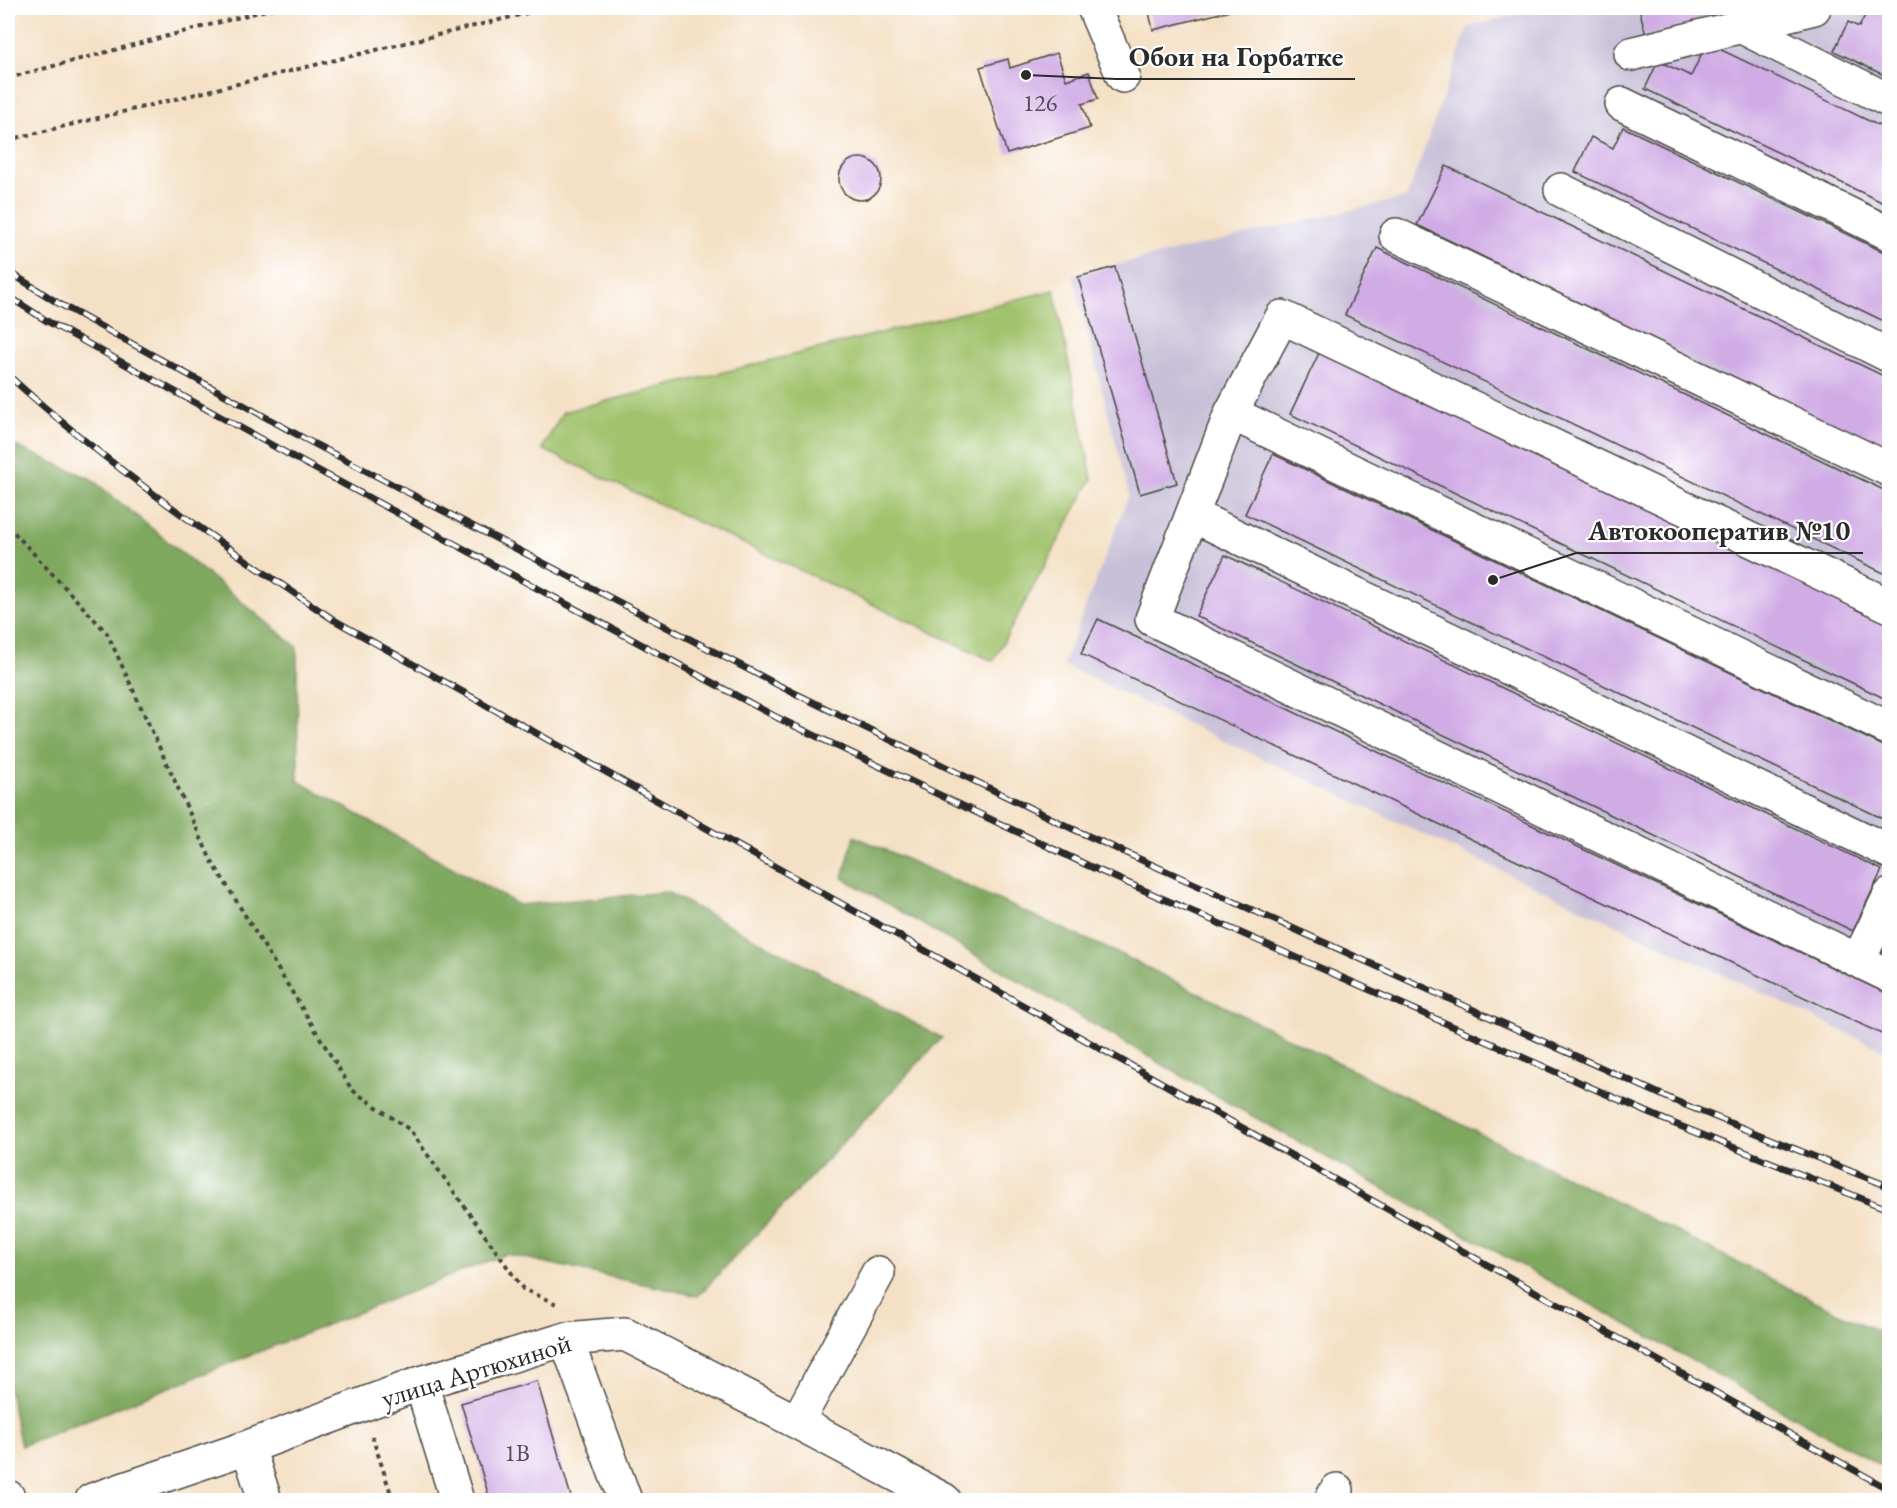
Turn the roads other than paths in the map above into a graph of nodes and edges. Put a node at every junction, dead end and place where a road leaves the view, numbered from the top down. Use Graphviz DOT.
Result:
graph roads {
  1 [pos="1094,8"];
  2 [pos="1814,8"];
  3 [pos="1740,26"];
  4 [pos="1630,54"];
  5 [pos="1123,76"];
  6 [pos="1890,101"];
  7 [pos="1622,104"];
  8 [pos="1561,190"];
  9 [pos="1890,234"];
  10 [pos="1396,235"];
  11 [pos="1890,356"];
  12 [pos="1232,413"];
  13 [pos="1890,470"];
  14 [pos="1192,515"];
  15 [pos="1890,606"];
  16 [pos="1890,729"];
  17 [pos="1890,852"];
  18 [pos="1890,896"];
  19 [pos="1858,961"];
  20 [pos="1890,976"];
  21 [pos="878,1273"];
  22 [pos="566,1340"];
  23 [pos="422,1383"];
  24 [pos="797,1422"];
  25 [pos="248,1447"];
  26 [pos="109,1498"];
  27 [pos="265,1500"];
  28 [pos="457,1500"];
  29 [pos="625,1500"];
  30 [pos="944,1500"];
  1 -- 5 [label="street"];
  2 -- 3 [label="street"];
  3 -- 4 [label="street"];
  3 -- 6 [label="street"];
  7 -- 9 [label="street"];
  8 -- 11 [label="street"];
  10 -- 13 [label="street"];
  12 -- 14 [label="street"];
  12 -- 15 [label="street"];
  12 -- 16 [label="street"];
  14 -- 17 [label="street"];
  14 -- 19 [label="street"];
  18 -- 19 [label="street"];
  19 -- 20 [label="street"];
  21 -- 24 [label="street"];
  22 -- 23 [label="street, улица Артюхиной"];
  22 -- 24 [label="street, улица Артюхиной"];
  22 -- 29 [label="street"];
  23 -- 25 [label="street, улица Артюхиной"];
  23 -- 28 [label="street"];
  24 -- 30 [label="street, улица Артюхиной"];
  25 -- 26 [label="street, улица Артюхиной"];
  25 -- 27 [label="street"];
}
